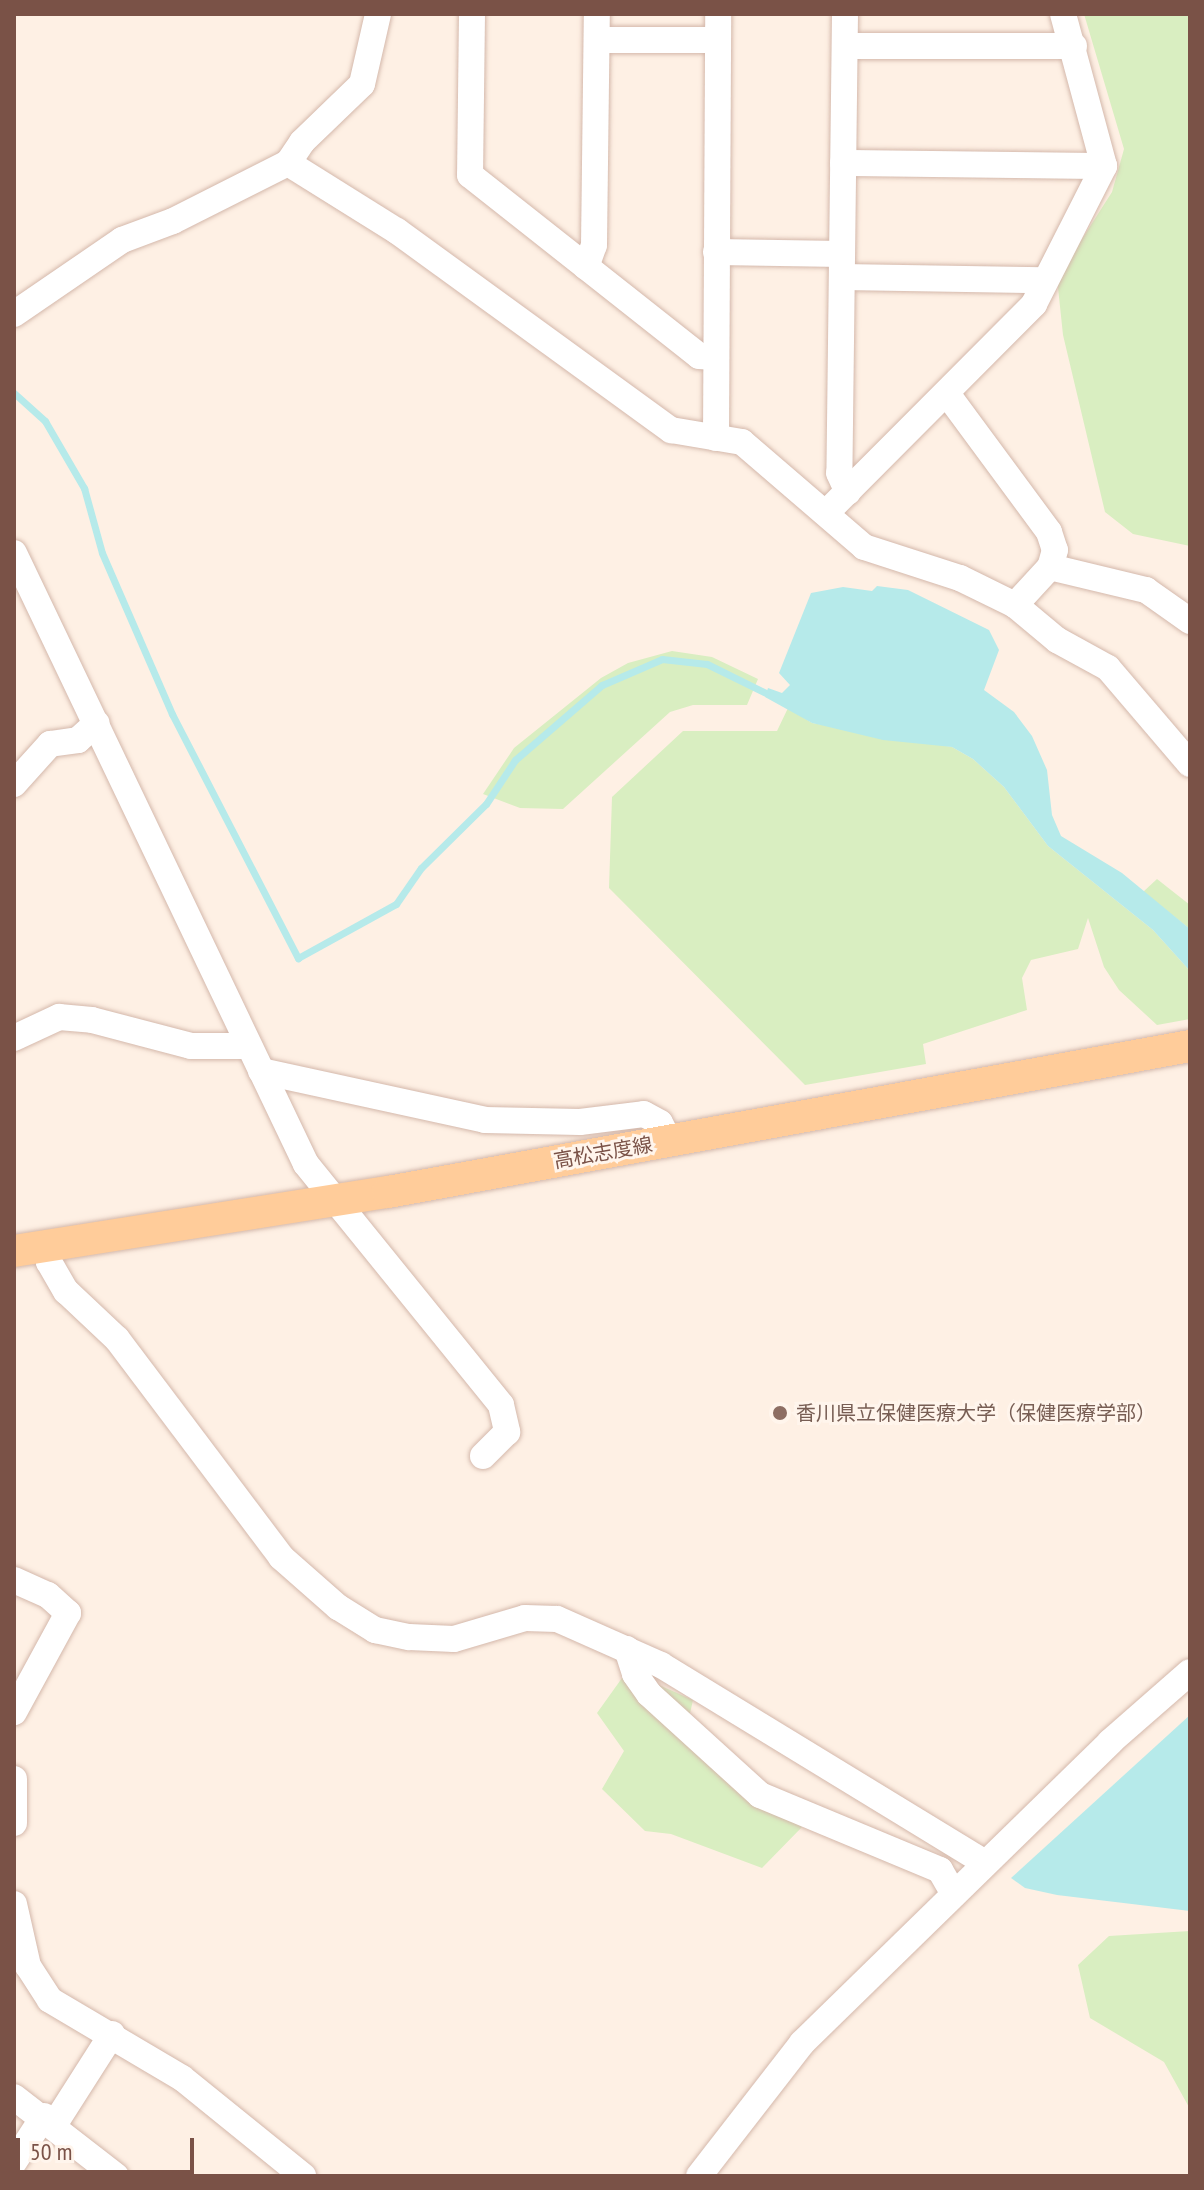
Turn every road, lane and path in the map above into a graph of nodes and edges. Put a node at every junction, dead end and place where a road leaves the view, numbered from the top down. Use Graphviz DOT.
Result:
graph roads {
  1 [pos="378,14"];
  2 [pos="472,14"];
  3 [pos="845,14"];
  4 [pos="1063,14"];
  5 [pos="598,27"];
  6 [pos="718,27"];
  7 [pos="845,46"];
  8 [pos="1074,46"];
  9 [pos="288,163"];
  10 [pos="843,163"];
  11 [pos="1104,166"];
  12 [pos="716,252"];
  13 [pos="842,266"];
  14 [pos="586,267"];
  15 [pos="1043,280"];
  16 [pos="14,314"];
  17 [pos="715,357"];
  18 [pos="948,395"];
  19 [pos="716,438"];
  20 [pos="848,492"];
  21 [pos="828,511"];
  22 [pos="14,553"];
  23 [pos="1050,567"];
  24 [pos="1015,605"];
  25 [pos="1190,621"];
  26 [pos="97,723"];
  27 [pos="1178,731"];
  28 [pos="1190,764"];
  29 [pos="14,784"];
  30 [pos="14,1038"];
  31 [pos="248,1046"];
  32 [pos="1190,1046"];
  33 [pos="261,1071"];
  34 [pos="669,1141"];
  35 [pos="332,1200"];
  36 [pos="48,1244"];
  37 [pos="15,1250"];
  38 [pos="483,1456"];
  39 [pos="14,1580"];
  40 [pos="627,1649"];
  41 [pos="1190,1672"];
  42 [pos="14,1712"];
  43 [pos="14,1779"];
  44 [pos="14,1823"];
  45 [pos="985,1863"];
  46 [pos="954,1894"];
  47 [pos="14,1904"];
  48 [pos="112,2034"];
  49 [pos="14,2097"];
  50 [pos="49,2120"];
  51 [pos="14,2162"];
  52 [pos="116,2176"];
  53 [pos="303,2176"];
  54 [pos="699,2176"];
  1 -- 9 [label="street"];
  2 -- 14 [label="street"];
  3 -- 7 [label="street"];
  4 -- 8 [label="street"];
  5 -- 6 [label="street"];
  5 -- 14 [label="street"];
  6 -- 12 [label="street"];
  7 -- 8 [label="street"];
  7 -- 10 [label="street"];
  8 -- 11 [label="street"];
  9 -- 16 [label="street"];
  9 -- 19 [label="street"];
  10 -- 11 [label="street"];
  10 -- 13 [label="street"];
  11 -- 15 [label="street"];
  12 -- 13 [label="street"];
  12 -- 17 [label="street"];
  13 -- 15 [label="street"];
  13 -- 20 [label="street"];
  14 -- 17 [label="street"];
  15 -- 18 [label="street"];
  17 -- 19 [label="street"];
  18 -- 20 [label="street"];
  18 -- 23 [label="street"];
  19 -- 21 [label="street"];
  20 -- 21 [label="street"];
  21 -- 24 [label="street"];
  22 -- 26 [label="street"];
  23 -- 24 [label="street"];
  23 -- 25 [label="street"];
  24 -- 27 [label="street"];
  26 -- 29 [label="street"];
  26 -- 31 [label="street"];
  27 -- 28 [label="street"];
  30 -- 31 [label="street"];
  31 -- 33 [label="street"];
  32 -- 34 [label="main road, 高松志度線"];
  33 -- 34 [label="street"];
  33 -- 35 [label="street"];
  34 -- 35 [label="main road, 高松志度線"];
  35 -- 36 [label="main road, 高松志度線"];
  35 -- 38 [label="street"];
  36 -- 37 [label="main road, 高松志度線"];
  36 -- 40 [label="street"];
  39 -- 42 [label="street"];
  40 -- 45 [label="street"];
  40 -- 46 [label="street"];
  41 -- 45 [label="street"];
  43 -- 44 [label="street"];
  45 -- 46 [label="street"];
  46 -- 54 [label="street"];
  47 -- 48 [label="street"];
  48 -- 50 [label="street"];
  48 -- 53 [label="street"];
  49 -- 50 [label="street"];
  50 -- 51 [label="street"];
  50 -- 52 [label="street"];
}
